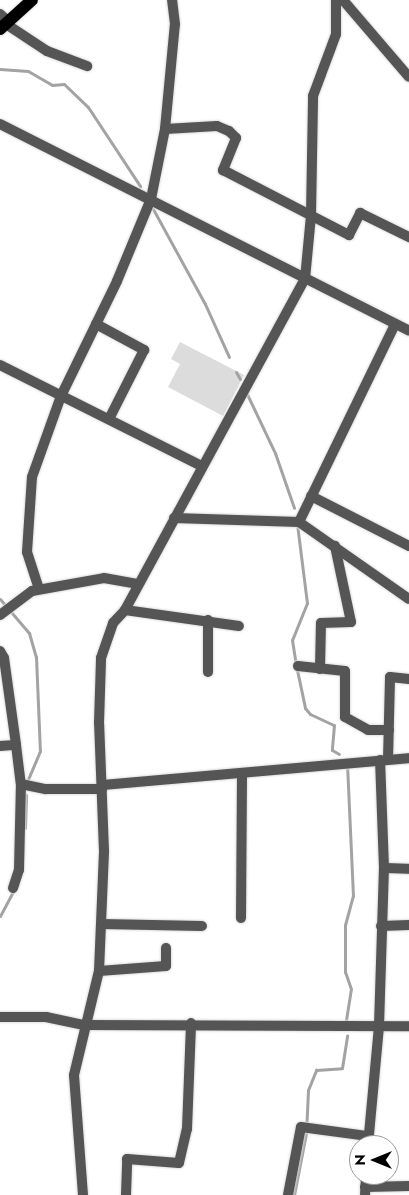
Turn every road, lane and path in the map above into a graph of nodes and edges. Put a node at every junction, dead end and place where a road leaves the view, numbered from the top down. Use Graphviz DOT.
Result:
graph roads {
  1 [pos="32,0"];
  2 [pos="172,0"];
  3 [pos="336,0"];
  4 [pos="343,0"];
  5 [pos="4,22"];
  6 [pos="87,66"];
  7 [pos="409,77"];
  8 [pos="0,124"];
  9 [pos="165,129"];
  10 [pos="151,199"];
  11 [pos="311,215"];
  12 [pos="409,236"];
  13 [pos="304,279"];
  14 [pos="96,324"];
  15 [pos="395,324"];
  16 [pos="409,331"];
  17 [pos="0,366"];
  18 [pos="61,396"];
  19 [pos="109,419"];
  20 [pos="202,466"];
  21 [pos="311,496"];
  22 [pos="174,518"];
  23 [pos="299,522"];
  24 [pos="335,546"];
  25 [pos="409,546"];
  26 [pos="138,584"];
  27 [pos="39,589"];
  28 [pos="409,600"];
  29 [pos="4,610"];
  30 [pos="126,610"];
  31 [pos="208,620"];
  32 [pos="239,626"];
  33 [pos="0,651"];
  34 [pos="298,666"];
  35 [pos="320,668"];
  36 [pos="208,672"];
  37 [pos="409,679"];
  38 [pos="389,730"];
  39 [pos="16,745"];
  40 [pos="0,746"];
  41 [pos="409,758"];
  42 [pos="384,760"];
  43 [pos="242,774"];
  44 [pos="21,784"];
  45 [pos="102,787"];
  46 [pos="384,868"];
  47 [pos="409,869"];
  48 [pos="13,888"];
  49 [pos="241,918"];
  50 [pos="102,924"];
  51 [pos="409,925"];
  52 [pos="202,926"];
  53 [pos="381,926"];
  54 [pos="166,948"];
  55 [pos="99,971"];
  56 [pos="0,1017"];
  57 [pos="191,1024"];
  58 [pos="84,1025"];
  59 [pos="379,1026"];
  60 [pos="409,1026"];
  61 [pos="369,1135"];
  62 [pos="349,1137"];
  63 [pos="409,1186"];
  64 [pos="365,1191"];
  65 [pos="83,1195"];
  66 [pos="126,1195"];
  67 [pos="288,1195"];
  1 -- 5 [label="main road"];
  2 -- 9 [label="street"];
  3 -- 11 [label="street"];
  4 -- 7 [label="street"];
  5 -- 6 [label="street"];
  8 -- 10 [label="street"];
  9 -- 10 [label="street"];
  9 -- 11 [label="street"];
  10 -- 13 [label="street"];
  10 -- 14 [label="street"];
  11 -- 12 [label="street"];
  11 -- 13 [label="street"];
  13 -- 15 [label="street"];
  13 -- 20 [label="street"];
  14 -- 18 [label="street"];
  14 -- 19 [label="street"];
  15 -- 16 [label="street"];
  15 -- 21 [label="street"];
  17 -- 18 [label="street"];
  18 -- 19 [label="street"];
  18 -- 27 [label="street"];
  19 -- 20 [label="street"];
  20 -- 22 [label="street"];
  21 -- 23 [label="street"];
  21 -- 25 [label="street"];
  22 -- 23 [label="street"];
  22 -- 26 [label="street"];
  23 -- 24 [label="street"];
  24 -- 28 [label="street"];
  24 -- 35 [label="street"];
  26 -- 27 [label="street"];
  26 -- 30 [label="street"];
  27 -- 29 [label="street"];
  30 -- 31 [label="street"];
  30 -- 45 [label="street"];
  31 -- 32 [label="street"];
  31 -- 36 [label="street"];
  33 -- 39 [label="street"];
  34 -- 35 [label="street"];
  35 -- 38 [label="street"];
  37 -- 38 [label="street"];
  38 -- 42 [label="street"];
  39 -- 40 [label="street"];
  39 -- 44 [label="street"];
  41 -- 42 [label="street"];
  42 -- 43 [label="street"];
  42 -- 46 [label="street"];
  43 -- 45 [label="street"];
  43 -- 49 [label="street"];
  44 -- 45 [label="street"];
  44 -- 48 [label="street"];
  45 -- 50 [label="street"];
  46 -- 47 [label="street"];
  46 -- 53 [label="street"];
  50 -- 52 [label="street"];
  50 -- 55 [label="street"];
  51 -- 53 [label="street"];
  53 -- 59 [label="street"];
  54 -- 55 [label="street"];
  55 -- 58 [label="street"];
  56 -- 58 [label="street"];
  57 -- 58 [label="street"];
  57 -- 59 [label="street"];
  57 -- 66 [label="street"];
  58 -- 65 [label="street"];
  59 -- 60 [label="street"];
  59 -- 61 [label="street"];
  62 -- 67 [label="street"];
  63 -- 64 [label="street"];
}
